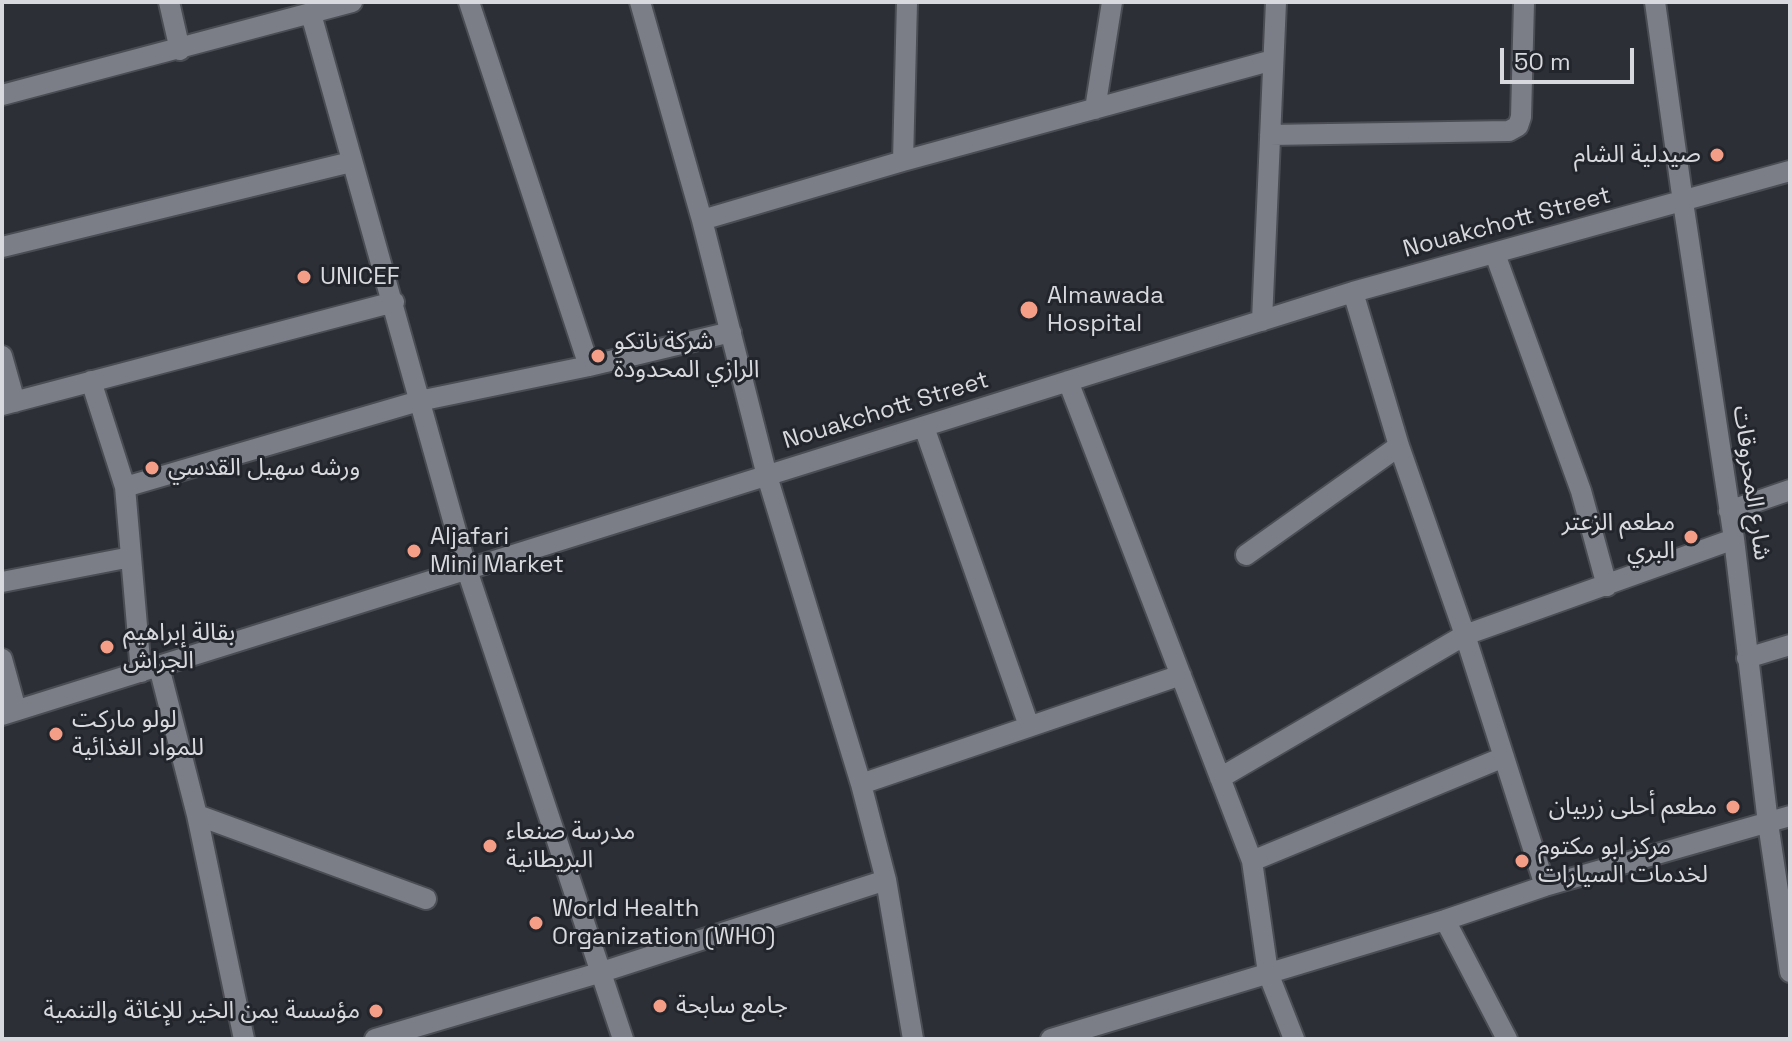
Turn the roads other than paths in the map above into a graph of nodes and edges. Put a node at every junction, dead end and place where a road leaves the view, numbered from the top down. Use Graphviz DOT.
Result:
graph roads {
  1 [pos="169,2"];
  2 [pos="352,2"];
  3 [pos="469,2"];
  4 [pos="640,2"];
  5 [pos="907,2"];
  6 [pos="1112,2"];
  7 [pos="1276,2"];
  8 [pos="1524,2"];
  9 [pos="1655,2"];
  10 [pos="311,14"];
  11 [pos="180,50"];
  12 [pos="1273,60"];
  13 [pos="2,95"];
  14 [pos="1095,109"];
  15 [pos="1270,135"];
  16 [pos="903,161"];
  17 [pos="351,162"];
  18 [pos="1790,171"];
  19 [pos="1683,202"];
  20 [pos="702,220"];
  21 [pos="2,247"];
  22 [pos="1495,254"];
  23 [pos="1353,292"];
  24 [pos="394,302"];
  25 [pos="1262,321"];
  26 [pos="731,332"];
  27 [pos="2,356"];
  28 [pos="589,366"];
  29 [pos="91,381"];
  30 [pos="1068,381"];
  31 [pos="419,401"];
  32 [pos="8,404"];
  33 [pos="924,427"];
  34 [pos="1399,446"];
  35 [pos="767,476"];
  36 [pos="125,487"];
  37 [pos="1790,490"];
  38 [pos="1729,511"];
  39 [pos="1734,539"];
  40 [pos="1246,555"];
  41 [pos="131,557"];
  42 [pos="467,570"];
  43 [pos="2,582"];
  44 [pos="1607,586"];
  45 [pos="1465,635"];
  46 [pos="1790,645"];
  47 [pos="1747,658"];
  48 [pos="2,659"];
  49 [pos="150,669"];
  50 [pos="1181,675"];
  51 [pos="9,712"];
  52 [pos="1029,726"];
  53 [pos="1504,757"];
  54 [pos="1220,778"];
  55 [pos="861,784"];
  56 [pos="197,815"];
  57 [pos="1790,816"];
  58 [pos="1768,823"];
  59 [pos="1252,861"];
  60 [pos="886,880"];
  61 [pos="1545,886"];
  62 [pos="426,899"];
  63 [pos="1445,920"];
  64 [pos="602,972"];
  65 [pos="1790,972"];
  66 [pos="1268,973"];
  67 [pos="244,1039"];
  68 [pos="375,1039"];
  69 [pos="623,1039"];
  70 [pos="913,1039"];
  71 [pos="1051,1039"];
  72 [pos="1294,1039"];
  73 [pos="1507,1039"];
  1 -- 11 [label="street"];
  2 -- 10 [label="street"];
  3 -- 28 [label="street"];
  4 -- 20 [label="street"];
  5 -- 16 [label="street"];
  6 -- 14 [label="street"];
  7 -- 12 [label="street"];
  8 -- 15 [label="street"];
  9 -- 19 [label="street, شارع المحروقات"];
  10 -- 11 [label="street"];
  10 -- 17 [label="street"];
  11 -- 13 [label="street"];
  12 -- 14 [label="street"];
  12 -- 15 [label="street"];
  14 -- 16 [label="street"];
  15 -- 25 [label="street"];
  16 -- 20 [label="street"];
  17 -- 21 [label="street"];
  17 -- 24 [label="street"];
  18 -- 19 [label="street, Nouakchott Street"];
  19 -- 22 [label="street, Nouakchott Street"];
  19 -- 38 [label="street, شارع المحروقات"];
  20 -- 26 [label="street"];
  22 -- 23 [label="street, Nouakchott Street"];
  22 -- 44 [label="street"];
  23 -- 25 [label="street, Nouakchott Street"];
  23 -- 34 [label="street"];
  24 -- 29 [label="street"];
  24 -- 31 [label="street"];
  25 -- 30 [label="street, Nouakchott Street"];
  26 -- 28 [label="street"];
  26 -- 35 [label="street"];
  27 -- 32 [label="street"];
  28 -- 31 [label="street"];
  29 -- 32 [label="street"];
  29 -- 36 [label="street"];
  30 -- 33 [label="street, Nouakchott Street"];
  30 -- 50 [label="street"];
  31 -- 36 [label="street"];
  31 -- 42 [label="street"];
  33 -- 35 [label="street, Nouakchott Street"];
  33 -- 52 [label="street"];
  34 -- 40 [label="street"];
  34 -- 45 [label="street"];
  35 -- 42 [label="street, Nouakchott Street"];
  35 -- 55 [label="street"];
  36 -- 41 [label="street"];
  37 -- 38 [label="street"];
  38 -- 39 [label="street, شارع المحروقات"];
  39 -- 44 [label="street"];
  39 -- 47 [label="street, شارع المحروقات"];
  41 -- 43 [label="street"];
  41 -- 49 [label="street"];
  42 -- 49 [label="street, Nouakchott Street"];
  42 -- 64 [label="street"];
  44 -- 45 [label="street"];
  45 -- 53 [label="street"];
  45 -- 54 [label="street"];
  46 -- 47 [label="street"];
  47 -- 58 [label="street, شارع المحروقات"];
  48 -- 51 [label="street"];
  49 -- 51 [label="street, Nouakchott Street"];
  49 -- 56 [label="street"];
  50 -- 52 [label="street"];
  50 -- 54 [label="street"];
  52 -- 55 [label="street"];
  53 -- 59 [label="street"];
  53 -- 61 [label="street"];
  54 -- 59 [label="street"];
  55 -- 60 [label="street"];
  56 -- 62 [label="street"];
  56 -- 67 [label="street"];
  57 -- 58 [label="street"];
  58 -- 61 [label="street"];
  58 -- 65 [label="street, شارع المحروقات"];
  59 -- 66 [label="street"];
  60 -- 64 [label="street"];
  60 -- 70 [label="street"];
  61 -- 63 [label="street"];
  63 -- 66 [label="street"];
  63 -- 73 [label="street"];
  64 -- 68 [label="street"];
  64 -- 69 [label="street"];
  66 -- 71 [label="street"];
  66 -- 72 [label="street"];
}
